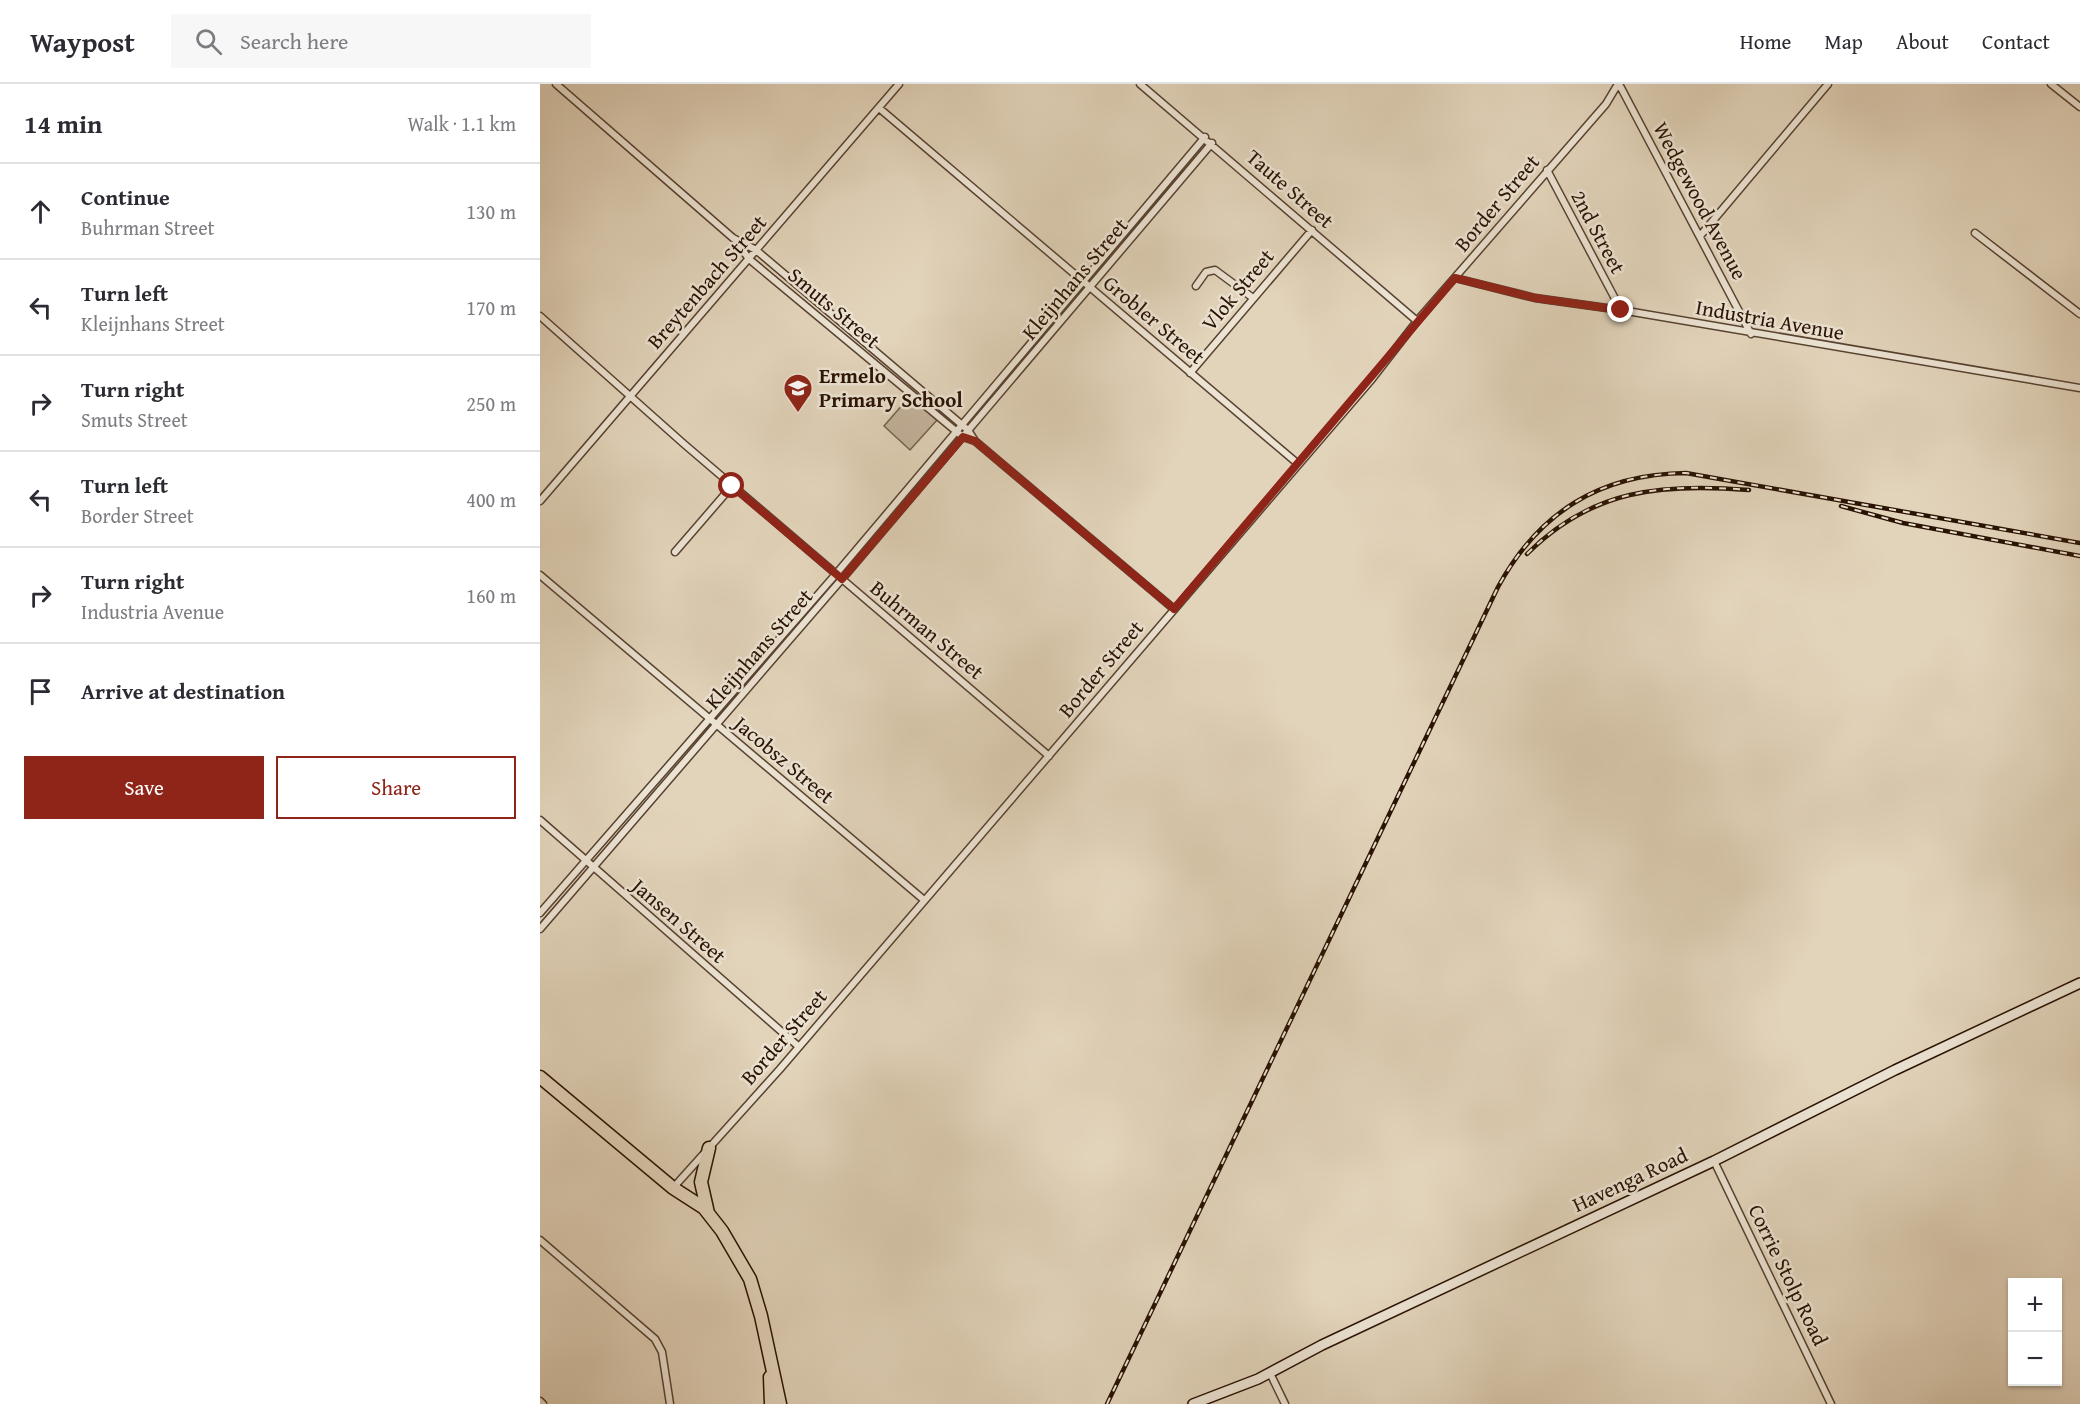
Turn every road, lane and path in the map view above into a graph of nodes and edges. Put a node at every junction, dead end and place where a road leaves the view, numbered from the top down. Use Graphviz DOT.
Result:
graph roads {
  1 [pos="556,84"];
  2 [pos="898,84"];
  3 [pos="1140,84"];
  4 [pos="1618,84"];
  5 [pos="1828,84"];
  6 [pos="2051,84"];
  7 [pos="2080,107"];
  8 [pos="879,108"];
  9 [pos="1205,137"];
  10 [pos="1212,143"];
  11 [pos="1547,170"];
  12 [pos="1312,230"];
  13 [pos="1975,233"];
  14 [pos="1700,236"];
  15 [pos="733,238"];
  16 [pos="756,250"];
  17 [pos="749,258"];
  18 [pos="1455,278"];
  19 [pos="1087,285"];
  20 [pos="1196,286"];
  21 [pos="1253,298"];
  22 [pos="1621,310"];
  23 [pos="2080,314"];
  24 [pos="540,316"];
  25 [pos="1417,321"];
  26 [pos="1751,334"];
  27 [pos="1190,373"];
  28 [pos="2080,388"];
  29 [pos="631,396"];
  30 [pos="962,425"];
  31 [pos="968,430"];
  32 [pos="957,431"];
  33 [pos="963,437"];
  34 [pos="975,441"];
  35 [pos="1297,463"];
  36 [pos="732,486"];
  37 [pos="540,501"];
  38 [pos="675,552"];
  39 [pos="836,574"];
  40 [pos="540,575"];
  41 [pos="842,579"];
  42 [pos="1174,609"];
  43 [pos="709,718"];
  44 [pos="716,724"];
  45 [pos="1049,756"];
  46 [pos="540,820"];
  47 [pos="584,860"];
  48 [pos="592,867"];
  49 [pos="924,900"];
  50 [pos="540,913"];
  51 [pos="540,929"];
  52 [pos="2080,983"];
  53 [pos="798,1046"];
  54 [pos="540,1077"];
  55 [pos="709,1148"];
  56 [pos="1714,1161"];
  57 [pos="673,1188"];
  58 [pos="708,1213"];
  59 [pos="540,1240"];
  60 [pos="771,1370"];
  61 [pos="1270,1373"];
  62 [pos="670,1404"];
  63 [pos="771,1404"];
  64 [pos="780,1404"];
  65 [pos="1192,1404"];
  66 [pos="1285,1404"];
  67 [pos="1831,1404"];
  1 -- 15 [label="street, Smuts Street"];
  2 -- 8 [label="street, Breytenbach Street"];
  3 -- 9 [label="street, Taute Street"];
  4 -- 11 [label="street, Border Street"];
  4 -- 14 [label="street, Wedgewood Avenue"];
  5 -- 14 [label="street"];
  6 -- 7 [label="street"];
  8 -- 16 [label="street, Breytenbach Street"];
  8 -- 19 [label="street, Grobler Street"];
  9 -- 10 [label="street, Taute Street"];
  9 -- 19 [label="street, Kleijnhans Street"];
  10 -- 12 [label="street, Taute Street"];
  10 -- 19 [label="street, Kleijnhans Street"];
  11 -- 18 [label="street, Border Street"];
  11 -- 22 [label="street, 2nd Street"];
  12 -- 21 [label="street, Vlok Street"];
  12 -- 25 [label="street, Taute Street"];
  13 -- 23 [label="street"];
  14 -- 26 [label="street, Wedgewood Avenue"];
  15 -- 16 [label="street, Smuts Street"];
  15 -- 17 [label="street, Smuts Street"];
  16 -- 17 [label="street, Breytenbach Street"];
  16 -- 30 [label="street, Smuts Street"];
  17 -- 29 [label="street, Breytenbach Street"];
  17 -- 32 [label="street, Smuts Street"];
  18 -- 22 [label="street, Industria Avenue"];
  18 -- 25 [label="street, Border Street"];
  19 -- 27 [label="street, Grobler Street"];
  19 -- 30 [label="street, Kleijnhans Street"];
  19 -- 31 [label="street, Kleijnhans Street"];
  20 -- 21 [label="street"];
  21 -- 27 [label="street, Vlok Street"];
  22 -- 26 [label="street, Industria Avenue"];
  24 -- 29 [label="street, Buhrman Street"];
  25 -- 35 [label="street, Border Street"];
  26 -- 28 [label="street, Industria Avenue"];
  27 -- 35 [label="street, Grobler Street"];
  29 -- 36 [label="street, Buhrman Street"];
  29 -- 37 [label="street, Breytenbach Street"];
  30 -- 31 [label="street, Smuts Street"];
  30 -- 32 [label="street, Kleijnhans Street"];
  31 -- 33 [label="street, Kleijnhans Street"];
  31 -- 34 [label="street, Smuts Street"];
  32 -- 33 [label="street, Smuts Street"];
  32 -- 39 [label="street, Kleijnhans Street"];
  33 -- 34 [label="street, Smuts Street"];
  33 -- 41 [label="street, Kleijnhans Street"];
  34 -- 42 [label="street, Smuts Street"];
  35 -- 42 [label="street, Border Street"];
  36 -- 38 [label="street"];
  36 -- 39 [label="street, Buhrman Street"];
  39 -- 41 [label="street, Buhrman Street"];
  39 -- 43 [label="street, Kleijnhans Street"];
  40 -- 43 [label="street, Jacobsz Street"];
  41 -- 44 [label="street, Kleijnhans Street"];
  41 -- 45 [label="street, Buhrman Street"];
  42 -- 45 [label="street, Border Street"];
  43 -- 44 [label="street, Jacobsz Street"];
  43 -- 47 [label="street, Kleijnhans Street"];
  44 -- 48 [label="street, Kleijnhans Street"];
  44 -- 49 [label="street, Jacobsz Street"];
  45 -- 49 [label="street, Border Street"];
  46 -- 47 [label="street, Jansen Street"];
  47 -- 48 [label="street, Jansen Street"];
  47 -- 50 [label="street, Kleijnhans Street"];
  48 -- 51 [label="street, Kleijnhans Street"];
  48 -- 53 [label="street, Jansen Street"];
  49 -- 53 [label="street, Border Street"];
  52 -- 56 [label="street, Havenga Road"];
  53 -- 55 [label="street, Border Street"];
  54 -- 57 [label="highway"];
  55 -- 57 [label="street, Border Street"];
  55 -- 58 [label="highway"];
  56 -- 61 [label="street, Havenga Road"];
  56 -- 67 [label="street, Corrie Stolp Road"];
  57 -- 58 [label="highway"];
  58 -- 60 [label="highway"];
  59 -- 62 [label="street"];
  60 -- 63 [label="highway"];
  60 -- 64 [label="highway"];
  61 -- 65 [label="street, Havenga Road"];
  61 -- 66 [label="street"];
}
